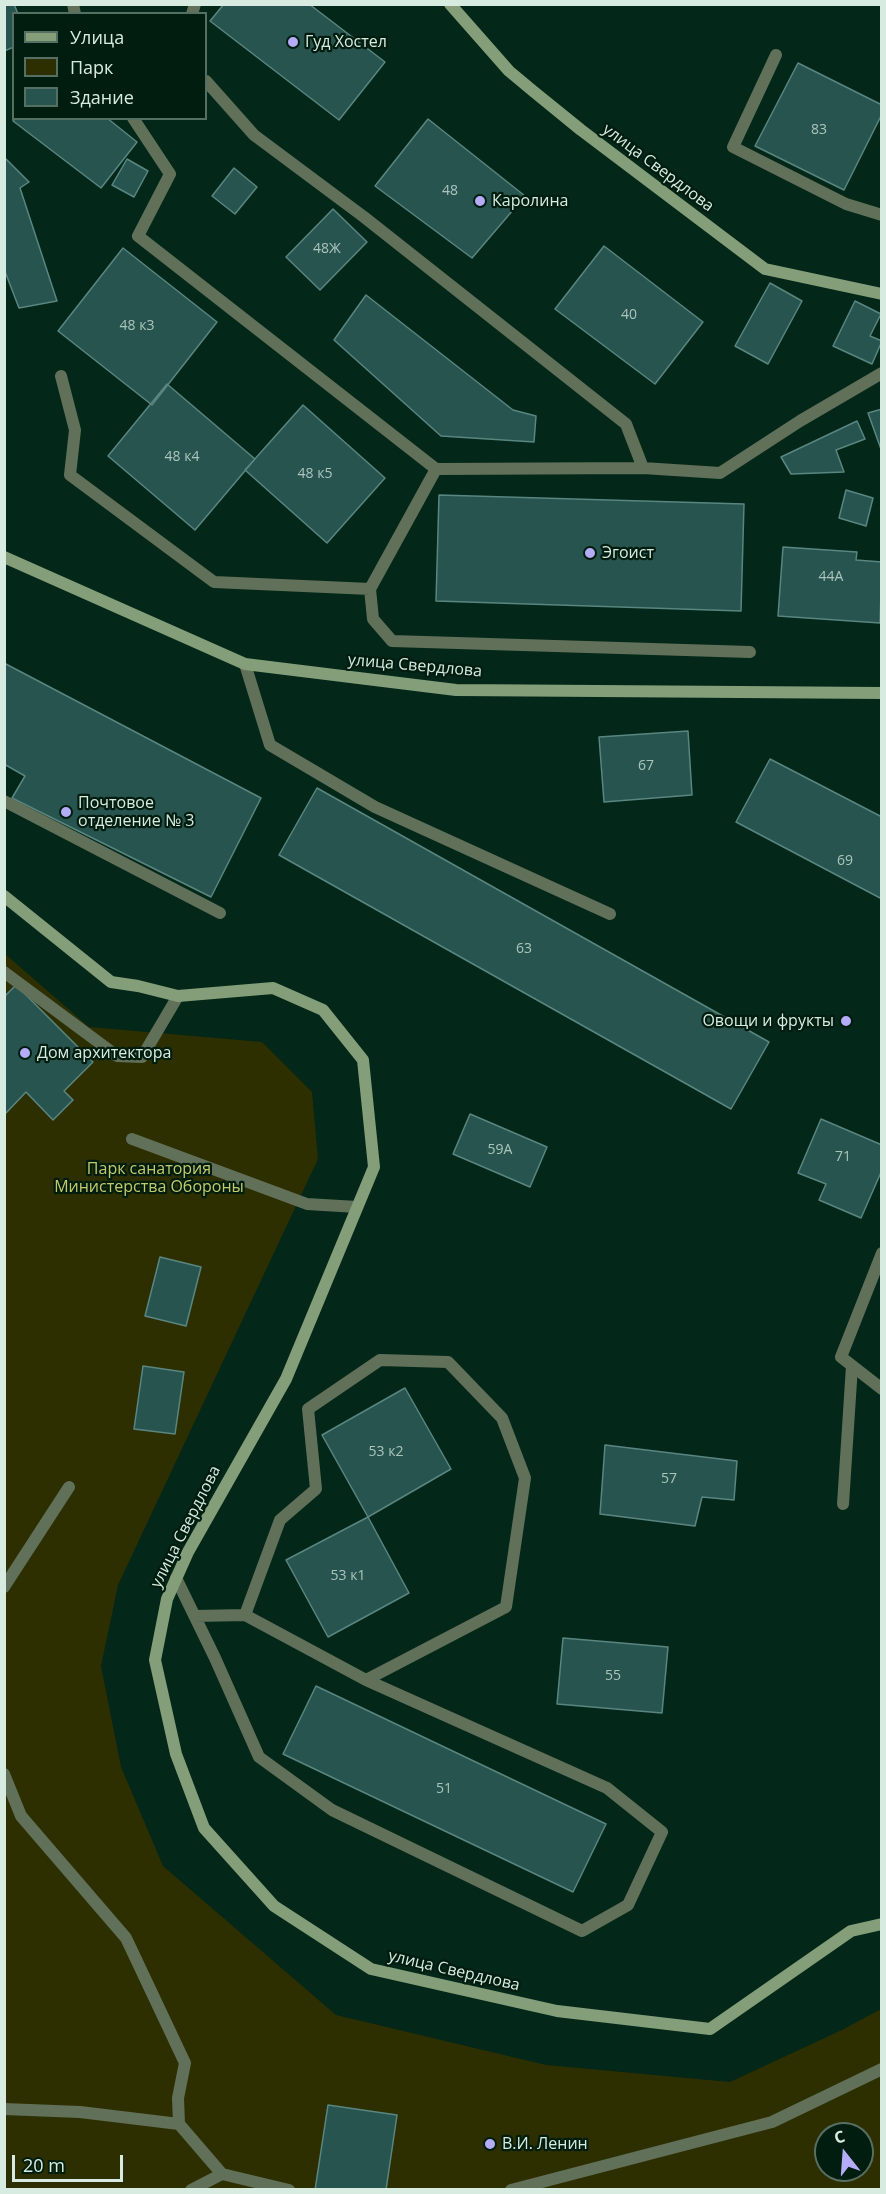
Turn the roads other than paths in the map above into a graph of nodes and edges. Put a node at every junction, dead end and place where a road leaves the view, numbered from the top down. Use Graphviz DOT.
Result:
graph roads {
  1 [pos="450,4"];
  2 [pos="776,55"];
  3 [pos="207,82"];
  4 [pos="134,120"];
  5 [pos="882,216"];
  6 [pos="882,294"];
  7 [pos="882,373"];
  8 [pos="61,376"];
  9 [pos="643,468"];
  10 [pos="436,469"];
  11 [pos="4,557"];
  12 [pos="370,589"];
  13 [pos="750,652"];
  14 [pos="245,664"];
  15 [pos="882,693"];
  16 [pos="4,801"];
  17 [pos="4,896"];
  18 [pos="220,913"];
  19 [pos="609,914"];
  20 [pos="4,972"];
  21 [pos="178,996"];
  22 [pos="132,1139"];
  23 [pos="357,1208"];
  24 [pos="882,1253"];
  25 [pos="852,1366"];
  26 [pos="882,1389"];
  27 [pos="69,1487"];
  28 [pos="843,1504"];
  29 [pos="176,1578"];
  30 [pos="4,1587"];
  31 [pos="245,1615"];
  32 [pos="195,1616"];
  33 [pos="366,1680"];
  34 [pos="4,1774"];
  35 [pos="882,1924"];
  36 [pos="882,2069"];
  37 [pos="4,2109"];
  38 [pos="179,2124"];
  39 [pos="222,2174"];
  40 [pos="191,2190"];
  41 [pos="289,2190"];
  42 [pos="512,2190"];
  1 -- 6 [label="main road, улица Свердлова"];
  2 -- 5 [label="street"];
  3 -- 9 [label="street"];
  4 -- 10 [label="street"];
  7 -- 9 [label="street"];
  8 -- 12 [label="street"];
  9 -- 10 [label="street"];
  10 -- 12 [label="street"];
  11 -- 14 [label="main road, улица Свердлова"];
  12 -- 13 [label="street"];
  14 -- 15 [label="main road, улица Свердлова"];
  14 -- 19 [label="street"];
  16 -- 18 [label="street"];
  17 -- 21 [label="main road, улица Свердлова"];
  20 -- 21 [label="street"];
  21 -- 23 [label="main road, улица Свердлова"];
  22 -- 23 [label="street"];
  23 -- 29 [label="main road, улица Свердлова"];
  24 -- 25 [label="street"];
  25 -- 26 [label="street"];
  25 -- 28 [label="street"];
  27 -- 30 [label="street"];
  29 -- 32 [label="street"];
  29 -- 35 [label="main road, улица Свердлова"];
  31 -- 32 [label="street"];
  31 -- 33 [label="street"];
  31 -- 33 [label="street"];
  32 -- 33 [label="street"];
  34 -- 38 [label="street"];
  36 -- 42 [label="street"];
  37 -- 38 [label="street"];
  38 -- 39 [label="street"];
  39 -- 40 [label="street"];
  39 -- 41 [label="street"];
}
